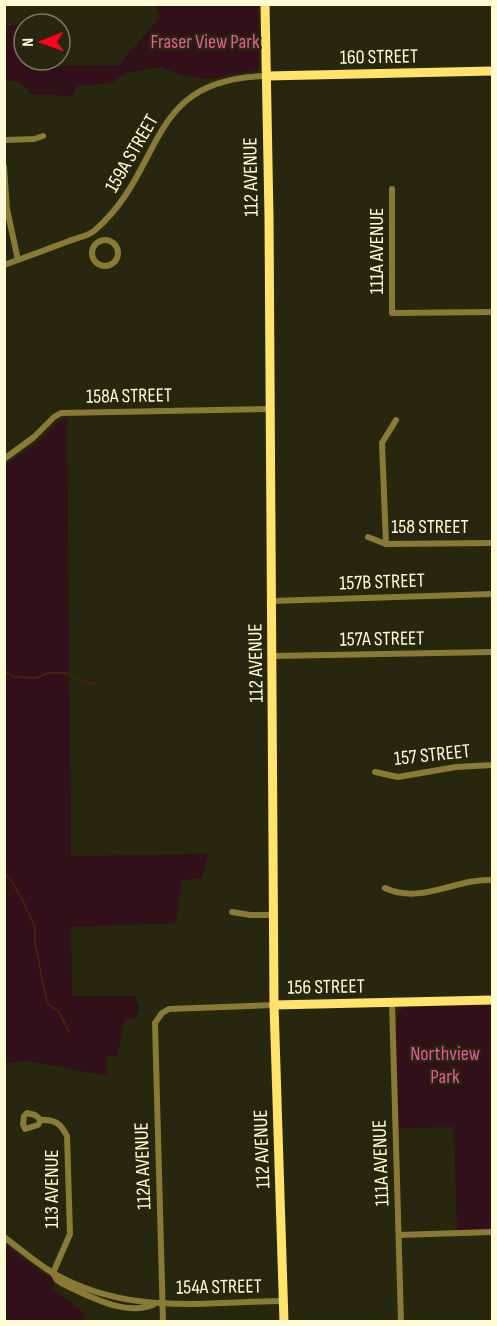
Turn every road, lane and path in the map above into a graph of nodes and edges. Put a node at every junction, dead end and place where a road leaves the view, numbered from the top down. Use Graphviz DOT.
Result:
graph roads {
  1 [pos="265,4"];
  2 [pos="492,70"];
  3 [pos="267,76"];
  4 [pos="43,136"];
  5 [pos="4,140"];
  6 [pos="4,167"];
  7 [pos="392,189"];
  8 [pos="92,233"];
  9 [pos="96,243"];
  10 [pos="18,260"];
  11 [pos="4,265"];
  12 [pos="492,312"];
  13 [pos="271,409"];
  14 [pos="396,420"];
  15 [pos="4,459"];
  16 [pos="368,537"];
  17 [pos="492,543"];
  18 [pos="386,544"];
  19 [pos="492,594"];
  20 [pos="272,601"];
  21 [pos="492,652"];
  22 [pos="273,656"];
  23 [pos="492,765"];
  24 [pos="375,772"];
  25 [pos="492,880"];
  26 [pos="385,888"];
  27 [pos="232,912"];
  28 [pos="275,915"];
  29 [pos="492,1000"];
  30 [pos="392,1003"];
  31 [pos="274,1005"];
  32 [pos="162,1013"];
  33 [pos="41,1120"];
  34 [pos="492,1232"];
  35 [pos="399,1235"];
  36 [pos="4,1238"];
  37 [pos="53,1273"];
  38 [pos="283,1302"];
  39 [pos="163,1304"];
  40 [pos="163,1322"];
  41 [pos="284,1322"];
  42 [pos="401,1322"];
  1 -- 3 [label="street, 112 AVENUE"];
  2 -- 3 [label="street, 160 STREET"];
  3 -- 8 [label="street, 159A STREET"];
  3 -- 13 [label="street, 112 AVENUE"];
  4 -- 5 [label="street"];
  6 -- 10 [label="street"];
  7 -- 12 [label="street, 111A AVENUE"];
  8 -- 9 [label="street"];
  8 -- 10 [label="street, 159A STREET"];
  9 -- 9 [label="street"];
  10 -- 11 [label="street, 159A STREET"];
  13 -- 15 [label="street, 158A STREET"];
  13 -- 20 [label="street, 112 AVENUE"];
  14 -- 18 [label="street"];
  16 -- 18 [label="street, 158 STREET"];
  17 -- 18 [label="street, 158 STREET"];
  19 -- 20 [label="street, 157B STREET"];
  20 -- 22 [label="street, 112 AVENUE"];
  21 -- 22 [label="street, 157A STREET"];
  22 -- 28 [label="street, 112 AVENUE"];
  23 -- 24 [label="street, 157 STREET"];
  25 -- 26 [label="street"];
  27 -- 28 [label="street"];
  28 -- 31 [label="street, 112 AVENUE"];
  29 -- 30 [label="street, 156 STREET"];
  30 -- 31 [label="street, 156 STREET"];
  30 -- 35 [label="street, 111A AVENUE"];
  31 -- 32 [label="street, 156 STREET"];
  31 -- 38 [label="street, 112 AVENUE"];
  32 -- 39 [label="street, 112A AVENUE"];
  33 -- 37 [label="street, 113 AVENUE"];
  34 -- 35 [label="street"];
  35 -- 42 [label="street, 111A AVENUE"];
  36 -- 37 [label="street, 154A STREET"];
  37 -- 39 [label="street, 154A STREET"];
  38 -- 39 [label="street, 154A STREET"];
  38 -- 41 [label="street, 112 AVENUE"];
  39 -- 40 [label="street, 112A AVENUE"];
}
